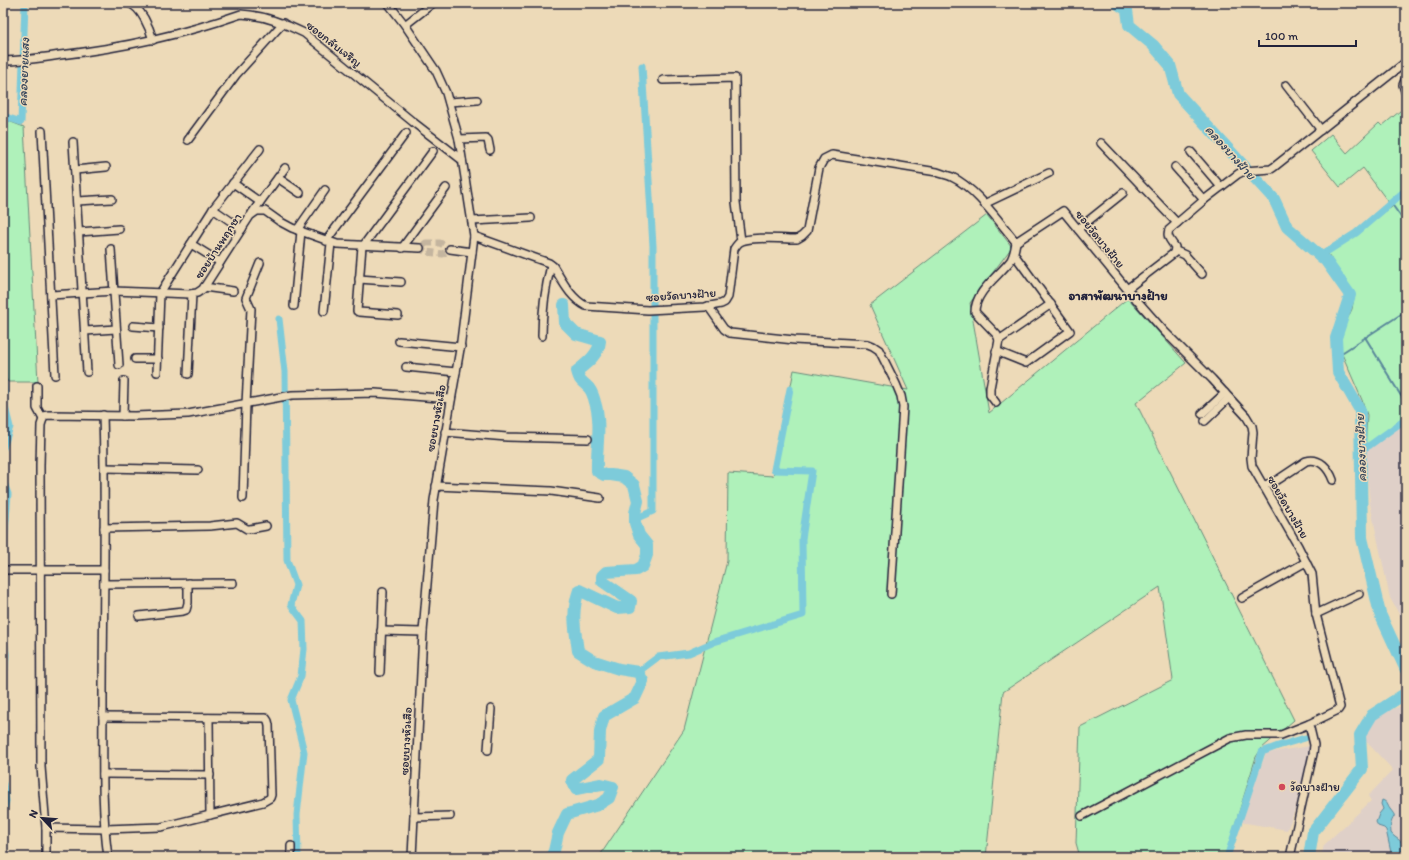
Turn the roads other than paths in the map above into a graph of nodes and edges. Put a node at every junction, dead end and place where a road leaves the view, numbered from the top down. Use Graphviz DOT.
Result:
graph roads {
  1 [pos="128,3"];
  2 [pos="388,3"];
  3 [pos="433,3"];
  4 [pos="283,23"];
  5 [pos="405,25"];
  6 [pos="153,40"];
  7 [pos="3,61"];
  8 [pos="1406,62"];
  9 [pos="1406,78"];
  10 [pos="664,80"];
  11 [pos="1286,85"];
  12 [pos="1406,94"];
  13 [pos="478,100"];
  14 [pos="449,102"];
  15 [pos="1321,130"];
  16 [pos="42,131"];
  17 [pos="406,133"];
  18 [pos="459,139"];
  19 [pos="188,140"];
  20 [pos="73,142"];
  21 [pos="1101,144"];
  22 [pos="260,149"];
  23 [pos="490,150"];
  24 [pos="433,152"];
  25 [pos="1191,152"];
  26 [pos="462,160"];
  27 [pos="106,167"];
  28 [pos="1175,167"];
  29 [pos="285,168"];
  30 [pos="75,170"];
  31 [pos="1049,173"];
  32 [pos="278,178"];
  33 [pos="233,183"];
  34 [pos="1221,186"];
  35 [pos="446,188"];
  36 [pos="325,190"];
  37 [pos="300,193"];
  38 [pos="1123,193"];
  39 [pos="112,199"];
  40 [pos="1204,200"];
  41 [pos="77,201"];
  42 [pos="260,202"];
  43 [pos="984,204"];
  44 [pos="214,209"];
  45 [pos="250,216"];
  46 [pos="531,218"];
  47 [pos="472,221"];
  48 [pos="1177,223"];
  49 [pos="119,229"];
  50 [pos="242,229"];
  51 [pos="1078,229"];
  52 [pos="299,230"];
  53 [pos="79,232"];
  54 [pos="474,236"];
  55 [pos="741,241"];
  56 [pos="329,242"];
  57 [pos="1016,242"];
  58 [pos="191,244"];
  59 [pos="362,246"];
  60 [pos="402,248"];
  61 [pos="420,248"];
  62 [pos="111,249"];
  63 [pos="450,249"];
  64 [pos="1176,250"];
  65 [pos="472,252"];
  66 [pos="1014,254"];
  67 [pos="220,262"];
  68 [pos="260,263"];
  69 [pos="551,265"];
  70 [pos="1202,274"];
  71 [pos="359,279"];
  72 [pos="401,282"];
  73 [pos="204,287"];
  74 [pos="1127,289"];
  75 [pos="114,291"];
  76 [pos="232,291"];
  77 [pos="83,293"];
  78 [pos="160,293"];
  79 [pos="192,294"];
  80 [pos="51,295"];
  81 [pos="1051,304"];
  82 [pos="294,306"];
  83 [pos="708,306"];
  84 [pos="324,311"];
  85 [pos="398,315"];
  86 [pos="133,326"];
  87 [pos="159,328"];
  88 [pos="116,330"];
  89 [pos="84,331"];
  90 [pos="542,336"];
  91 [pos="999,340"];
  92 [pos="399,341"];
  93 [pos="461,347"];
  94 [pos="996,351"];
  95 [pos="135,358"];
  96 [pos="158,359"];
  97 [pos="119,365"];
  98 [pos="406,366"];
  99 [pos="87,372"];
  100 [pos="158,372"];
  101 [pos="456,372"];
  102 [pos="188,374"];
  103 [pos="55,375"];
  104 [pos="124,382"];
  105 [pos="37,386"];
  106 [pos="1227,396"];
  107 [pos="451,399"];
  108 [pos="996,403"];
  109 [pos="246,404"];
  110 [pos="1202,414"];
  111 [pos="102,415"];
  112 [pos="123,416"];
  113 [pos="42,419"];
  114 [pos="1205,421"];
  115 [pos="445,432"];
  116 [pos="588,439"];
  117 [pos="104,468"];
  118 [pos="198,470"];
  119 [pos="1333,480"];
  120 [pos="436,486"];
  121 [pos="1263,486"];
  122 [pos="243,498"];
  123 [pos="600,498"];
  124 [pos="266,526"];
  125 [pos="104,528"];
  126 [pos="1306,562"];
  127 [pos="5,570"];
  128 [pos="40,570"];
  129 [pos="104,570"];
  130 [pos="188,583"];
  131 [pos="233,583"];
  132 [pos="104,584"];
  133 [pos="382,592"];
  134 [pos="891,594"];
  135 [pos="1359,594"];
  136 [pos="1242,598"];
  137 [pos="1316,614"];
  138 [pos="139,616"];
  139 [pos="381,631"];
  140 [pos="423,632"];
  141 [pos="380,672"];
  142 [pos="491,709"];
  143 [pos="103,717"];
  144 [pos="209,718"];
  145 [pos="1309,724"];
  146 [pos="488,750"];
  147 [pos="103,774"];
  148 [pos="210,774"];
  149 [pos="210,815"];
  150 [pos="450,816"];
  151 [pos="1082,816"];
  152 [pos="414,817"];
  153 [pos="46,828"];
  154 [pos="105,829"];
  155 [pos="291,846"];
  156 [pos="46,857"];
  157 [pos="108,857"];
  158 [pos="291,857"];
  159 [pos="412,857"];
  160 [pos="1290,857"];
  1 -- 6 [label="street"];
  2 -- 5 [label="street, ซอยบางหัวเสือ"];
  3 -- 5 [label="street"];
  4 -- 6 [label="street, ซอยกลับเจริญ"];
  4 -- 19 [label="street"];
  4 -- 26 [label="street, ซอยกลับเจริญ"];
  5 -- 14 [label="street, ซอยบางหัวเสือ"];
  6 -- 7 [label="street, ซอยกลับเจริญ"];
  8 -- 15 [label="street"];
  9 -- 12 [label="street"];
  10 -- 55 [label="street"];
  11 -- 15 [label="street"];
  13 -- 14 [label="street"];
  14 -- 18 [label="street, ซอยบางหัวเสือ"];
  15 -- 34 [label="street"];
  16 -- 80 [label="street"];
  17 -- 56 [label="street"];
  18 -- 23 [label="street"];
  18 -- 26 [label="street, ซอยบางหัวเสือ"];
  20 -- 30 [label="street"];
  21 -- 48 [label="street"];
  22 -- 33 [label="street"];
  24 -- 59 [label="street"];
  25 -- 34 [label="street"];
  26 -- 47 [label="street, ซอยบางหัวเสือ"];
  27 -- 30 [label="street"];
  28 -- 40 [label="street"];
  29 -- 32 [label="street"];
  30 -- 41 [label="street"];
  31 -- 43 [label="street"];
  32 -- 37 [label="street"];
  32 -- 42 [label="street"];
  33 -- 42 [label="street"];
  33 -- 44 [label="street"];
  34 -- 40 [label="street"];
  35 -- 60 [label="street"];
  36 -- 52 [label="street"];
  38 -- 51 [label="street"];
  39 -- 41 [label="street"];
  40 -- 48 [label="street"];
  41 -- 53 [label="street"];
  42 -- 45 [label="street"];
  43 -- 55 [label="street"];
  43 -- 57 [label="street"];
  44 -- 50 [label="street"];
  44 -- 58 [label="street"];
  45 -- 50 [label="street, ซอยบ้านพฤกษา"];
  45 -- 52 [label="street, ซอยบ้านพฤกษา"];
  46 -- 47 [label="street"];
  47 -- 54 [label="street, ซอยบางหัวเสือ"];
  48 -- 64 [label="street"];
  49 -- 53 [label="street"];
  50 -- 67 [label="street, ซอยบ้านพฤกษา"];
  51 -- 57 [label="street, ซอยวัดบางฝ้าย"];
  51 -- 74 [label="street, ซอยวัดบางฝ้าย"];
  52 -- 56 [label="street, ซอยบ้านพฤกษา"];
  52 -- 82 [label="street"];
  53 -- 77 [label="street"];
  54 -- 65 [label="street, ซอยบางหัวเสือ"];
  54 -- 69 [label="street, ซอยวัดบางฝ้าย"];
  55 -- 83 [label="street, ซอยวัดบางฝ้าย"];
  56 -- 59 [label="street, ซอยบ้านพฤกษา"];
  56 -- 84 [label="street"];
  57 -- 66 [label="street"];
  58 -- 67 [label="street"];
  58 -- 78 [label="street"];
  59 -- 60 [label="street, ซอยบ้านพฤกษา"];
  59 -- 71 [label="street"];
  60 -- 61 [label="street, ซอยบ้านพฤกษา"];
  62 -- 75 [label="street"];
  63 -- 65 [label="street"];
  64 -- 70 [label="street"];
  64 -- 74 [label="street"];
  65 -- 93 [label="street, ซอยบางหัวเสือ"];
  66 -- 81 [label="street"];
  66 -- 91 [label="street"];
  67 -- 73 [label="street, ซอยบ้านพฤกษา"];
  68 -- 109 [label="street"];
  69 -- 83 [label="street, ซอยวัดบางฝ้าย"];
  69 -- 90 [label="street"];
  71 -- 72 [label="street"];
  71 -- 85 [label="street"];
  73 -- 76 [label="street"];
  73 -- 79 [label="street, ซอยบ้านพฤกษา"];
  74 -- 106 [label="street, ซอยวัดบางฝ้าย"];
  75 -- 77 [label="street, ซอยบ้านพฤกษา"];
  75 -- 78 [label="street, ซอยบ้านพฤกษา"];
  75 -- 88 [label="street"];
  77 -- 80 [label="street, ซอยบ้านพฤกษา"];
  77 -- 89 [label="street"];
  78 -- 79 [label="street, ซอยบ้านพฤกษา"];
  78 -- 87 [label="street"];
  79 -- 102 [label="street"];
  80 -- 103 [label="street"];
  81 -- 91 [label="street"];
  81 -- 94 [label="street"];
  83 -- 134 [label="street"];
  86 -- 87 [label="street"];
  87 -- 96 [label="street"];
  88 -- 89 [label="street"];
  88 -- 97 [label="street"];
  89 -- 99 [label="street"];
  91 -- 94 [label="street"];
  92 -- 93 [label="street"];
  93 -- 101 [label="street, ซอยบางหัวเสือ"];
  94 -- 108 [label="street"];
  95 -- 96 [label="street"];
  96 -- 100 [label="street"];
  98 -- 101 [label="street"];
  101 -- 107 [label="street, ซอยบางหัวเสือ"];
  104 -- 112 [label="street"];
  105 -- 113 [label="street"];
  106 -- 110 [label="street"];
  106 -- 114 [label="street"];
  106 -- 121 [label="street, ซอยวัดบางฝ้าย"];
  107 -- 109 [label="street"];
  107 -- 115 [label="street, ซอยบางหัวเสือ"];
  109 -- 112 [label="street"];
  109 -- 122 [label="street"];
  111 -- 112 [label="street"];
  111 -- 113 [label="street"];
  111 -- 117 [label="street"];
  113 -- 128 [label="street"];
  115 -- 116 [label="street"];
  115 -- 120 [label="street, ซอยบางหัวเสือ"];
  117 -- 118 [label="street"];
  117 -- 125 [label="street"];
  119 -- 121 [label="street"];
  120 -- 123 [label="street"];
  120 -- 140 [label="street, ซอยบางหัวเสือ"];
  121 -- 126 [label="street, ซอยวัดบางฝ้าย"];
  124 -- 125 [label="street"];
  125 -- 129 [label="street"];
  126 -- 136 [label="street"];
  126 -- 137 [label="street, ซอยวัดบางฝ้าย"];
  127 -- 128 [label="street"];
  128 -- 129 [label="street"];
  128 -- 153 [label="street"];
  129 -- 132 [label="street"];
  130 -- 131 [label="street"];
  130 -- 132 [label="street"];
  130 -- 138 [label="street"];
  132 -- 143 [label="street"];
  133 -- 139 [label="street"];
  135 -- 137 [label="street"];
  137 -- 145 [label="street, ซอยวัดบางฝ้าย"];
  139 -- 140 [label="street"];
  139 -- 141 [label="street"];
  140 -- 152 [label="street, ซอยบางหัวเสือ"];
  142 -- 146 [label="street"];
  143 -- 144 [label="street"];
  143 -- 147 [label="street"];
  144 -- 148 [label="street"];
  144 -- 149 [label="street"];
  145 -- 151 [label="street"];
  145 -- 160 [label="street"];
  147 -- 148 [label="street"];
  147 -- 154 [label="street"];
  148 -- 149 [label="street"];
  149 -- 154 [label="street"];
  150 -- 152 [label="street"];
  152 -- 159 [label="street, ซอยบางหัวเสือ"];
  153 -- 154 [label="street"];
  153 -- 156 [label="street"];
  154 -- 157 [label="street"];
  155 -- 158 [label="street"];
}
